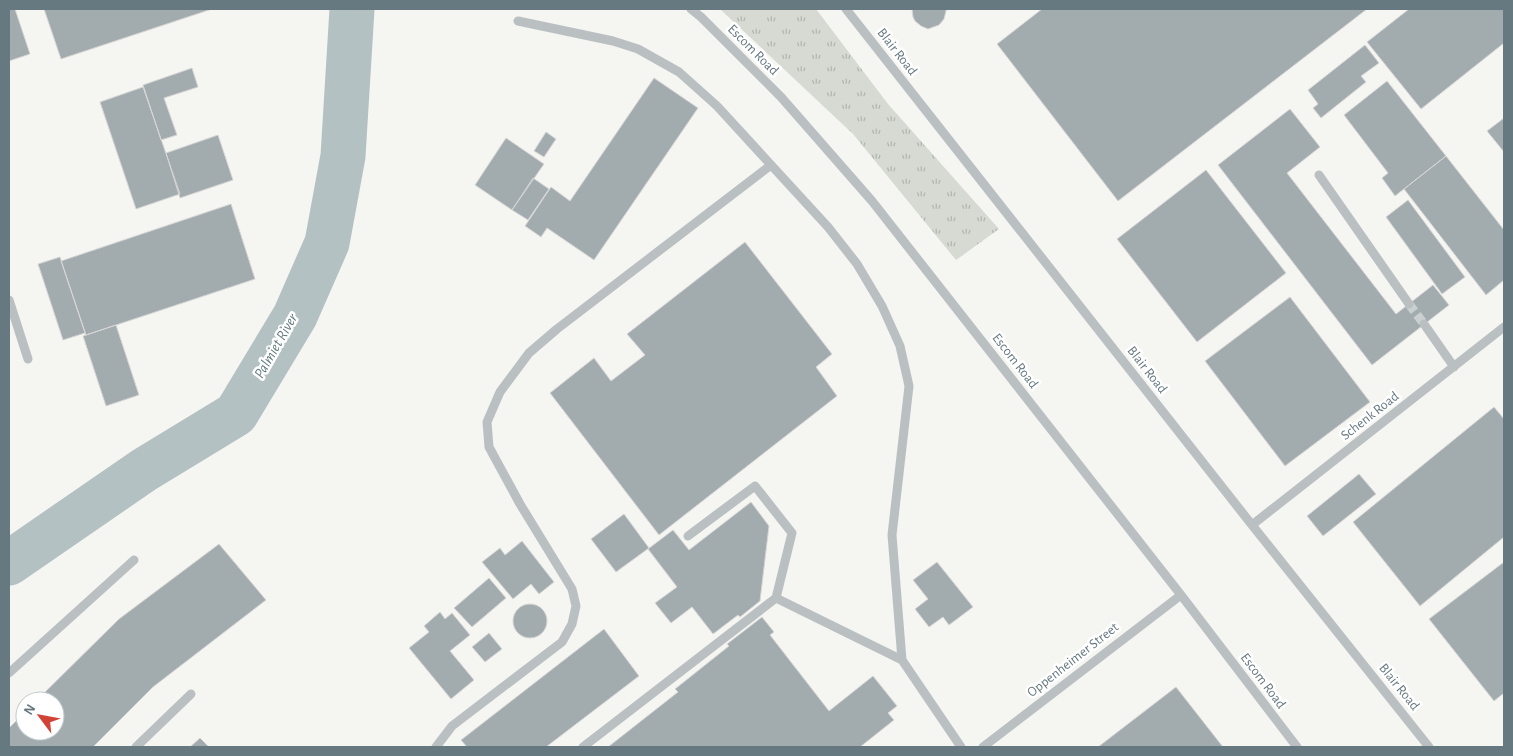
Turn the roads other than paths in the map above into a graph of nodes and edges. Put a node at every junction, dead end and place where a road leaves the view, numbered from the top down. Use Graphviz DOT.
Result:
graph roads {
  1 [pos="691,9"];
  2 [pos="846,9"];
  3 [pos="518,21"];
  4 [pos="771,165"];
  5 [pos="1318,176"];
  6 [pos="9,300"];
  7 [pos="1409,304"];
  8 [pos="1424,324"];
  9 [pos="1504,327"];
  10 [pos="13,329"];
  11 [pos="28,359"];
  12 [pos="1454,367"];
  13 [pos="1252,525"];
  14 [pos="688,536"];
  15 [pos="134,560"];
  16 [pos="1181,595"];
  17 [pos="776,598"];
  18 [pos="902,660"];
  19 [pos="9,673"];
  20 [pos="191,694"];
  21 [pos="1292,745"];
  22 [pos="136,747"];
  23 [pos="436,747"];
  24 [pos="583,747"];
  25 [pos="961,747"];
  26 [pos="983,747"];
  27 [pos="1430,747"];
  1 -- 16 [label="street, Escom Road"];
  2 -- 13 [label="street, Blair Road"];
  3 -- 4 [label="street"];
  4 -- 18 [label="street"];
  4 -- 23 [label="street"];
  5 -- 7 [label="street"];
  6 -- 10 [label="street"];
  8 -- 12 [label="street"];
  9 -- 12 [label="street, Schenk Road"];
  10 -- 11 [label="street"];
  12 -- 13 [label="street, Schenk Road"];
  13 -- 27 [label="street, Blair Road"];
  14 -- 17 [label="street"];
  15 -- 19 [label="street"];
  16 -- 21 [label="street, Escom Road"];
  16 -- 26 [label="street, Oppenheimer Street"];
  17 -- 18 [label="street"];
  17 -- 24 [label="street"];
  18 -- 25 [label="street"];
  20 -- 22 [label="street"];
}
